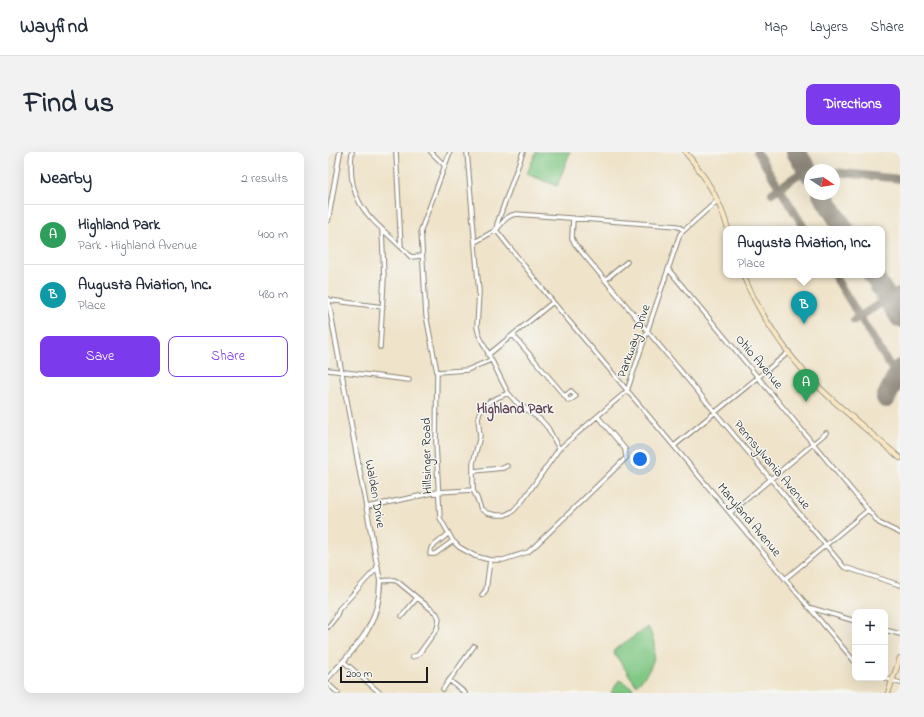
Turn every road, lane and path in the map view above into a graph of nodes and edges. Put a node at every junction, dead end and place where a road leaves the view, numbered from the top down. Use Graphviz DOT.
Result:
graph roads {
  1 [pos="340,152"];
  2 [pos="352,152"];
  3 [pos="396,152"];
  4 [pos="431,152"];
  5 [pos="450,152"];
  6 [pos="467,152"];
  7 [pos="523,152"];
  8 [pos="685,152"];
  9 [pos="444,165"];
  10 [pos="717,201"];
  11 [pos="502,210"];
  12 [pos="509,216"];
  13 [pos="573,218"];
  14 [pos="328,220"];
  15 [pos="727,226"];
  16 [pos="382,228"];
  17 [pos="496,230"];
  18 [pos="684,230"];
  19 [pos="475,242"];
  20 [pos="402,247"];
  21 [pos="422,256"];
  22 [pos="627,262"];
  23 [pos="669,270"];
  24 [pos="745,278"];
  25 [pos="605,280"];
  26 [pos="328,300"];
  27 [pos="553,302"];
  28 [pos="383,307"];
  29 [pos="647,331"];
  30 [pos="513,335"];
  31 [pos="380,346"];
  32 [pos="790,352"];
  33 [pos="488,355"];
  34 [pos="491,360"];
  35 [pos="328,370"];
  36 [pos="342,372"];
  37 [pos="437,372"];
  38 [pos="758,377"];
  39 [pos="409,380"];
  40 [pos="628,391"];
  41 [pos="508,393"];
  42 [pos="565,396"];
  43 [pos="716,412"];
  44 [pos="598,417"];
  45 [pos="826,433"];
  46 [pos="814,444"];
  47 [pos="674,446"];
  48 [pos="559,449"];
  49 [pos="900,458"];
  50 [pos="507,466"];
  51 [pos="474,471"];
  52 [pos="771,480"];
  53 [pos="473,490"];
  54 [pos="438,492"];
  55 [pos="367,507"];
  56 [pos="868,510"];
  57 [pos="730,513"];
  58 [pos="900,533"];
  59 [pos="448,534"];
  60 [pos="453,541"];
  61 [pos="826,546"];
  62 [pos="490,560"];
  63 [pos="378,566"];
  64 [pos="785,579"];
  65 [pos="380,581"];
  66 [pos="900,585"];
  67 [pos="482,595"];
  68 [pos="417,598"];
  69 [pos="808,607"];
  70 [pos="402,616"];
  71 [pos="852,620"];
  72 [pos="328,627"];
  73 [pos="888,631"];
  74 [pos="900,634"];
  75 [pos="474,646"];
  76 [pos="412,657"];
  77 [pos="852,658"];
  78 [pos="900,658"];
  79 [pos="343,661"];
  80 [pos="328,678"];
  81 [pos="888,679"];
  82 [pos="449,680"];
  83 [pos="892,680"];
  84 [pos="900,683"];
  85 [pos="328,684"];
  86 [pos="443,689"];
  87 [pos="338,693"];
  88 [pos="380,693"];
  89 [pos="465,693"];
  90 [pos="888,693"];
  1 -- 14 [label="street"];
  2 -- 16 [label="street"];
  3 -- 20 [label="street"];
  4 -- 9 [label="street"];
  5 -- 9 [label="street, Hillsinger Road"];
  6 -- 19 [label="street"];
  7 -- 11 [label="street"];
  8 -- 10 [label="main road"];
  9 -- 21 [label="street, Hillsinger Road"];
  10 -- 15 [label="main road"];
  10 -- 18 [label="street, Parkway Drive"];
  11 -- 12 [label="street"];
  11 -- 17 [label="street"];
  12 -- 13 [label="street"];
  12 -- 17 [label="street"];
  13 -- 18 [label="street"];
  13 -- 25 [label="street, Pennsylvania Avenue"];
  16 -- 20 [label="street"];
  16 -- 28 [label="street"];
  17 -- 19 [label="street"];
  17 -- 27 [label="street, Maryland Avenue"];
  18 -- 23 [label="street, Parkway Drive"];
  19 -- 33 [label="street"];
  20 -- 21 [label="street"];
  21 -- 37 [label="street, Hillsinger Road"];
  22 -- 25 [label="street"];
  23 -- 29 [label="street, Parkway Drive"];
  23 -- 38 [label="street, Ohio Avenue"];
  24 -- 32 [label="main road"];
  25 -- 29 [label="street, Pennsylvania Avenue"];
  26 -- 28 [label="street"];
  26 -- 36 [label="street, Walden Drive"];
  27 -- 30 [label="street"];
  27 -- 40 [label="street, Maryland Avenue"];
  28 -- 31 [label="street"];
  29 -- 40 [label="street, Parkway Drive"];
  29 -- 43 [label="street, Pennsylvania Avenue"];
  30 -- 33 [label="street"];
  30 -- 42 [label="street"];
  32 -- 38 [label="street"];
  32 -- 49 [label="main road"];
  33 -- 34 [label="street"];
  34 -- 37 [label="street"];
  34 -- 41 [label="street"];
  35 -- 36 [label="street"];
  36 -- 39 [label="street"];
  36 -- 55 [label="street, Walden Drive"];
  37 -- 54 [label="street, Hillsinger Road"];
  38 -- 43 [label="street"];
  38 -- 46 [label="street, Ohio Avenue"];
  40 -- 44 [label="street, Parkway Drive"];
  40 -- 47 [label="street, Maryland Avenue"];
  41 -- 48 [label="street"];
  41 -- 51 [label="street"];
  43 -- 47 [label="street"];
  43 -- 52 [label="street, Pennsylvania Avenue"];
  44 -- 48 [label="street, Parkway Drive"];
  44 -- 62 [label="street, Hillsinger Road"];
  45 -- 46 [label="street"];
  46 -- 52 [label="street"];
  46 -- 56 [label="street, Ohio Avenue"];
  47 -- 57 [label="street, Maryland Avenue"];
  48 -- 53 [label="street, Parkway Drive"];
  50 -- 51 [label="street"];
  51 -- 53 [label="street"];
  52 -- 57 [label="street"];
  52 -- 61 [label="street, Pennsylvania Avenue"];
  53 -- 54 [label="street"];
  54 -- 55 [label="street"];
  54 -- 59 [label="street, Hillsinger Road"];
  55 -- 63 [label="street, Walden Drive"];
  56 -- 58 [label="street, Ohio Avenue"];
  56 -- 61 [label="street"];
  57 -- 64 [label="street, Maryland Avenue"];
  59 -- 60 [label="street, Hillsinger Road"];
  59 -- 60 [label="street"];
  60 -- 62 [label="street, Hillsinger Road"];
  61 -- 64 [label="street"];
  61 -- 66 [label="street, Pennsylvania Avenue"];
  62 -- 67 [label="street"];
  63 -- 65 [label="street, Walden Drive"];
  63 -- 72 [label="street"];
  64 -- 69 [label="street, Maryland Avenue"];
  65 -- 68 [label="street"];
  65 -- 79 [label="street, Walden Drive"];
  68 -- 70 [label="street"];
  68 -- 76 [label="street"];
  69 -- 71 [label="street"];
  69 -- 77 [label="street, Maryland Avenue"];
  73 -- 74 [label="street"];
  75 -- 82 [label="street"];
  78 -- 83 [label="main road"];
  79 -- 80 [label="street, Walden Drive"];
  79 -- 88 [label="street"];
  81 -- 83 [label="street"];
  82 -- 86 [label="street"];
  82 -- 89 [label="street"];
  83 -- 84 [label="street"];
  83 -- 90 [label="main road"];
  85 -- 87 [label="street"];
}
